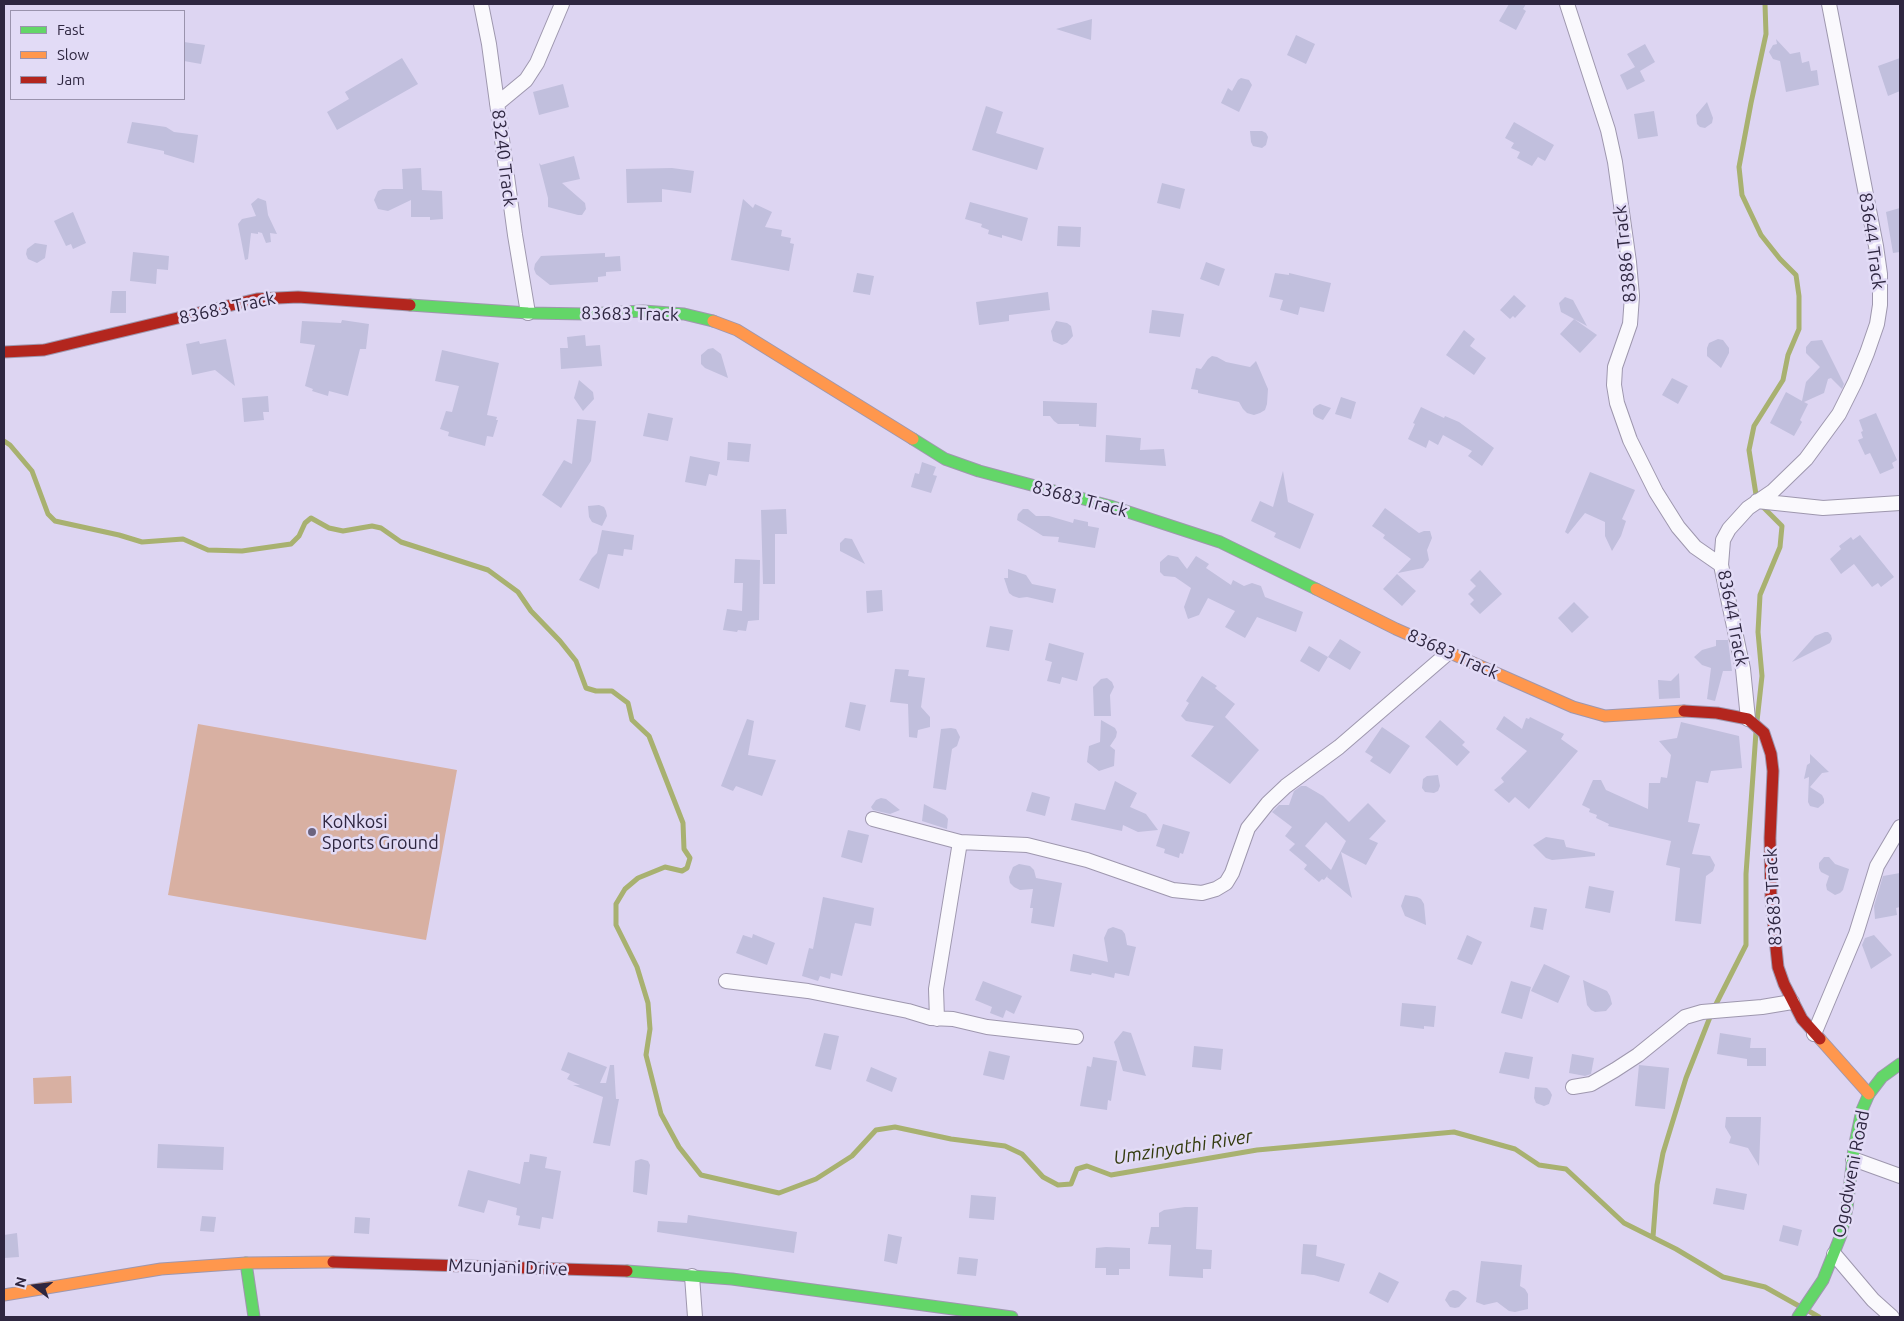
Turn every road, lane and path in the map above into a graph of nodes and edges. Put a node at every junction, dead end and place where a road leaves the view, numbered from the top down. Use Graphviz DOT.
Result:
graph roads {
  1 [pos="481,4"];
  2 [pos="562,4"];
  3 [pos="1567,4"];
  4 [pos="1828,4"];
  5 [pos="497,104"];
  6 [pos="528,312"];
  7 [pos="4,352"];
  8 [pos="1757,500"];
  9 [pos="1900,503"];
  10 [pos="1721,565"];
  11 [pos="1448,652"];
  12 [pos="1748,720"];
  13 [pos="873,819"];
  14 [pos="1900,827"];
  15 [pos="960,842"];
  16 [pos="726,981"];
  17 [pos="1792,1002"];
  18 [pos="937,1019"];
  19 [pos="1814,1034"];
  20 [pos="1076,1037"];
  21 [pos="1900,1064"];
  22 [pos="1573,1087"];
  23 [pos="1869,1094"];
  24 [pos="1852,1159"];
  25 [pos="1900,1176"];
  26 [pos="1834,1254"];
  27 [pos="246,1263"];
  28 [pos="692,1276"];
  29 [pos="4,1295"];
  30 [pos="254,1317"];
  31 [pos="695,1317"];
  32 [pos="1012,1317"];
  33 [pos="1798,1317"];
  34 [pos="1892,1317"];
  1 -- 5 [label="street, 83240 Track"];
  2 -- 5 [label="street"];
  3 -- 10 [label="street, 83886 Track"];
  4 -- 8 [label="street, 83644 Track"];
  5 -- 6 [label="street, 83240 Track"];
  6 -- 7 [label="street, 83683 Track"];
  6 -- 11 [label="street, 83683 Track"];
  8 -- 9 [label="street"];
  8 -- 10 [label="street, 83644 Track"];
  10 -- 12 [label="street, 83644 Track"];
  11 -- 12 [label="street, 83683 Track"];
  11 -- 15 [label="street"];
  12 -- 17 [label="street, 83683 Track"];
  13 -- 15 [label="street"];
  14 -- 19 [label="street"];
  15 -- 18 [label="street"];
  16 -- 18 [label="street"];
  17 -- 19 [label="street, 83683 Track"];
  17 -- 22 [label="street"];
  18 -- 20 [label="street"];
  19 -- 23 [label="street, 83683 Track"];
  21 -- 23 [label="street, Ogodweni Road"];
  23 -- 24 [label="street, Ogodweni Road"];
  24 -- 25 [label="street"];
  24 -- 26 [label="street, Ogodweni Road"];
  26 -- 33 [label="street, Ogodweni Road"];
  26 -- 34 [label="street"];
  27 -- 28 [label="street, Mzunjani Drive"];
  27 -- 29 [label="street, Mzunjani Drive"];
  27 -- 30 [label="street"];
  28 -- 31 [label="street"];
  28 -- 32 [label="street, Mzunjani Drive"];
}
